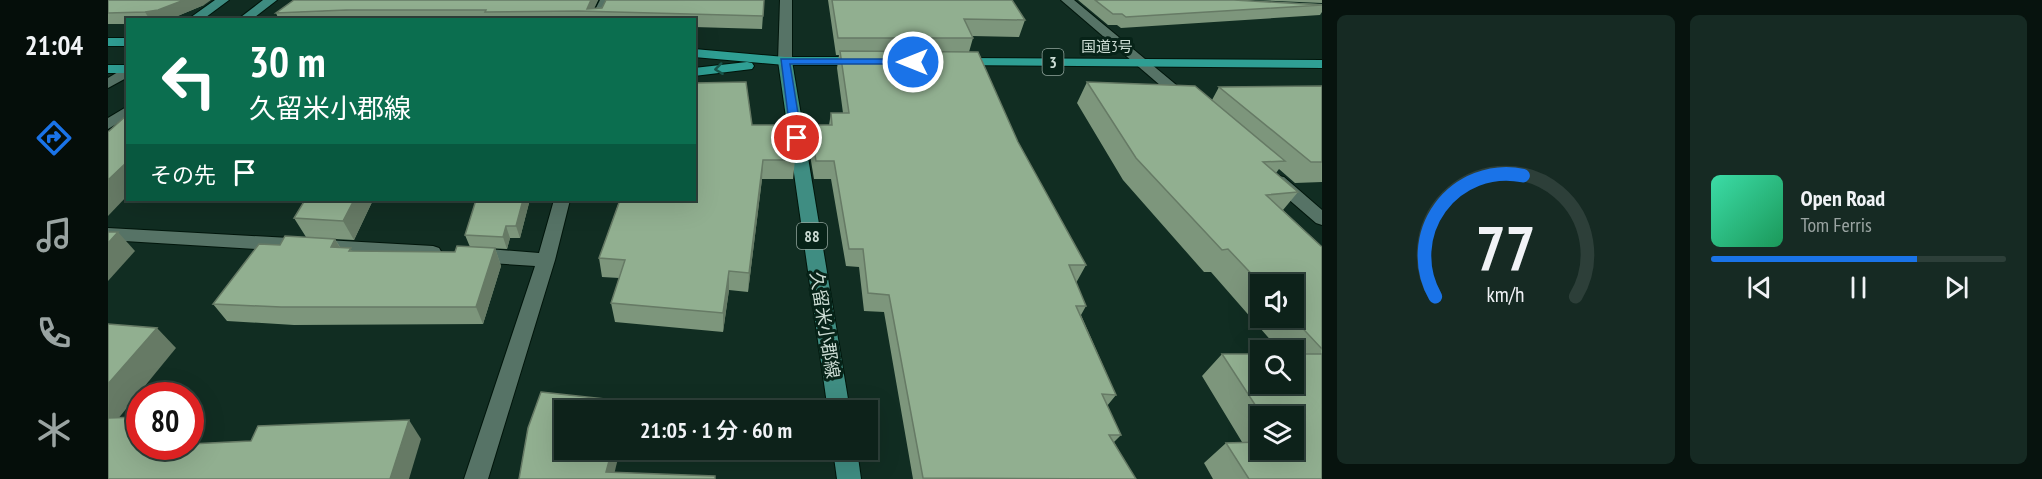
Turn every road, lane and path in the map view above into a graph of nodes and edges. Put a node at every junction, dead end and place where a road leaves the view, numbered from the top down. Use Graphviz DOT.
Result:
graph roads {
  1 [pos="223,0"];
  2 [pos="271,0"];
  3 [pos="606,0"];
  4 [pos="786,0"];
  5 [pos="1067,0"];
  6 [pos="196,18"];
  7 [pos="246,18"];
  8 [pos="597,18"];
  9 [pos="108,42"];
  10 [pos="126,42"];
  11 [pos="696,53"];
  12 [pos="784,61"];
  13 [pos="880,61"];
  14 [pos="939,62"];
  15 [pos="1143,62"];
  16 [pos="1322,64"];
  17 [pos="108,69"];
  18 [pos="126,69"];
  19 [pos="126,70"];
  20 [pos="696,72"];
  21 [pos="108,84"];
  22 [pos="1199,111"];
  23 [pos="126,112"];
  24 [pos="108,125"];
  25 [pos="1269,173"];
  26 [pos="562,201"];
  27 [pos="1322,219"];
  28 [pos="108,234"];
  29 [pos="546,260"];
  30 [pos="837,400"];
  31 [pos="846,460"];
  32 [pos="476,479"];
  33 [pos="849,479"];
  1 -- 6 [label="main road"];
  2 -- 7 [label="main road"];
  3 -- 8 [label="street"];
  4 -- 12 [label="street"];
  5 -- 15 [label="street"];
  9 -- 10 [label="highway"];
  11 -- 12 [label="highway"];
  12 -- 13 [label="highway"];
  12 -- 20 [label="highway, one-way"];
  12 -- 30 [label="main road, 久留米小郡線 / 88"];
  14 -- 15 [label="highway, 国道3号 / 3"];
  15 -- 16 [label="highway, 国道3号 / 3"];
  15 -- 22 [label="street"];
  17 -- 18 [label="highway"];
  19 -- 21 [label="street"];
  23 -- 24 [label="street"];
  25 -- 27 [label="street"];
  26 -- 29 [label="street"];
  28 -- 29 [label="street"];
  29 -- 32 [label="street"];
  31 -- 33 [label="main road"];
}
